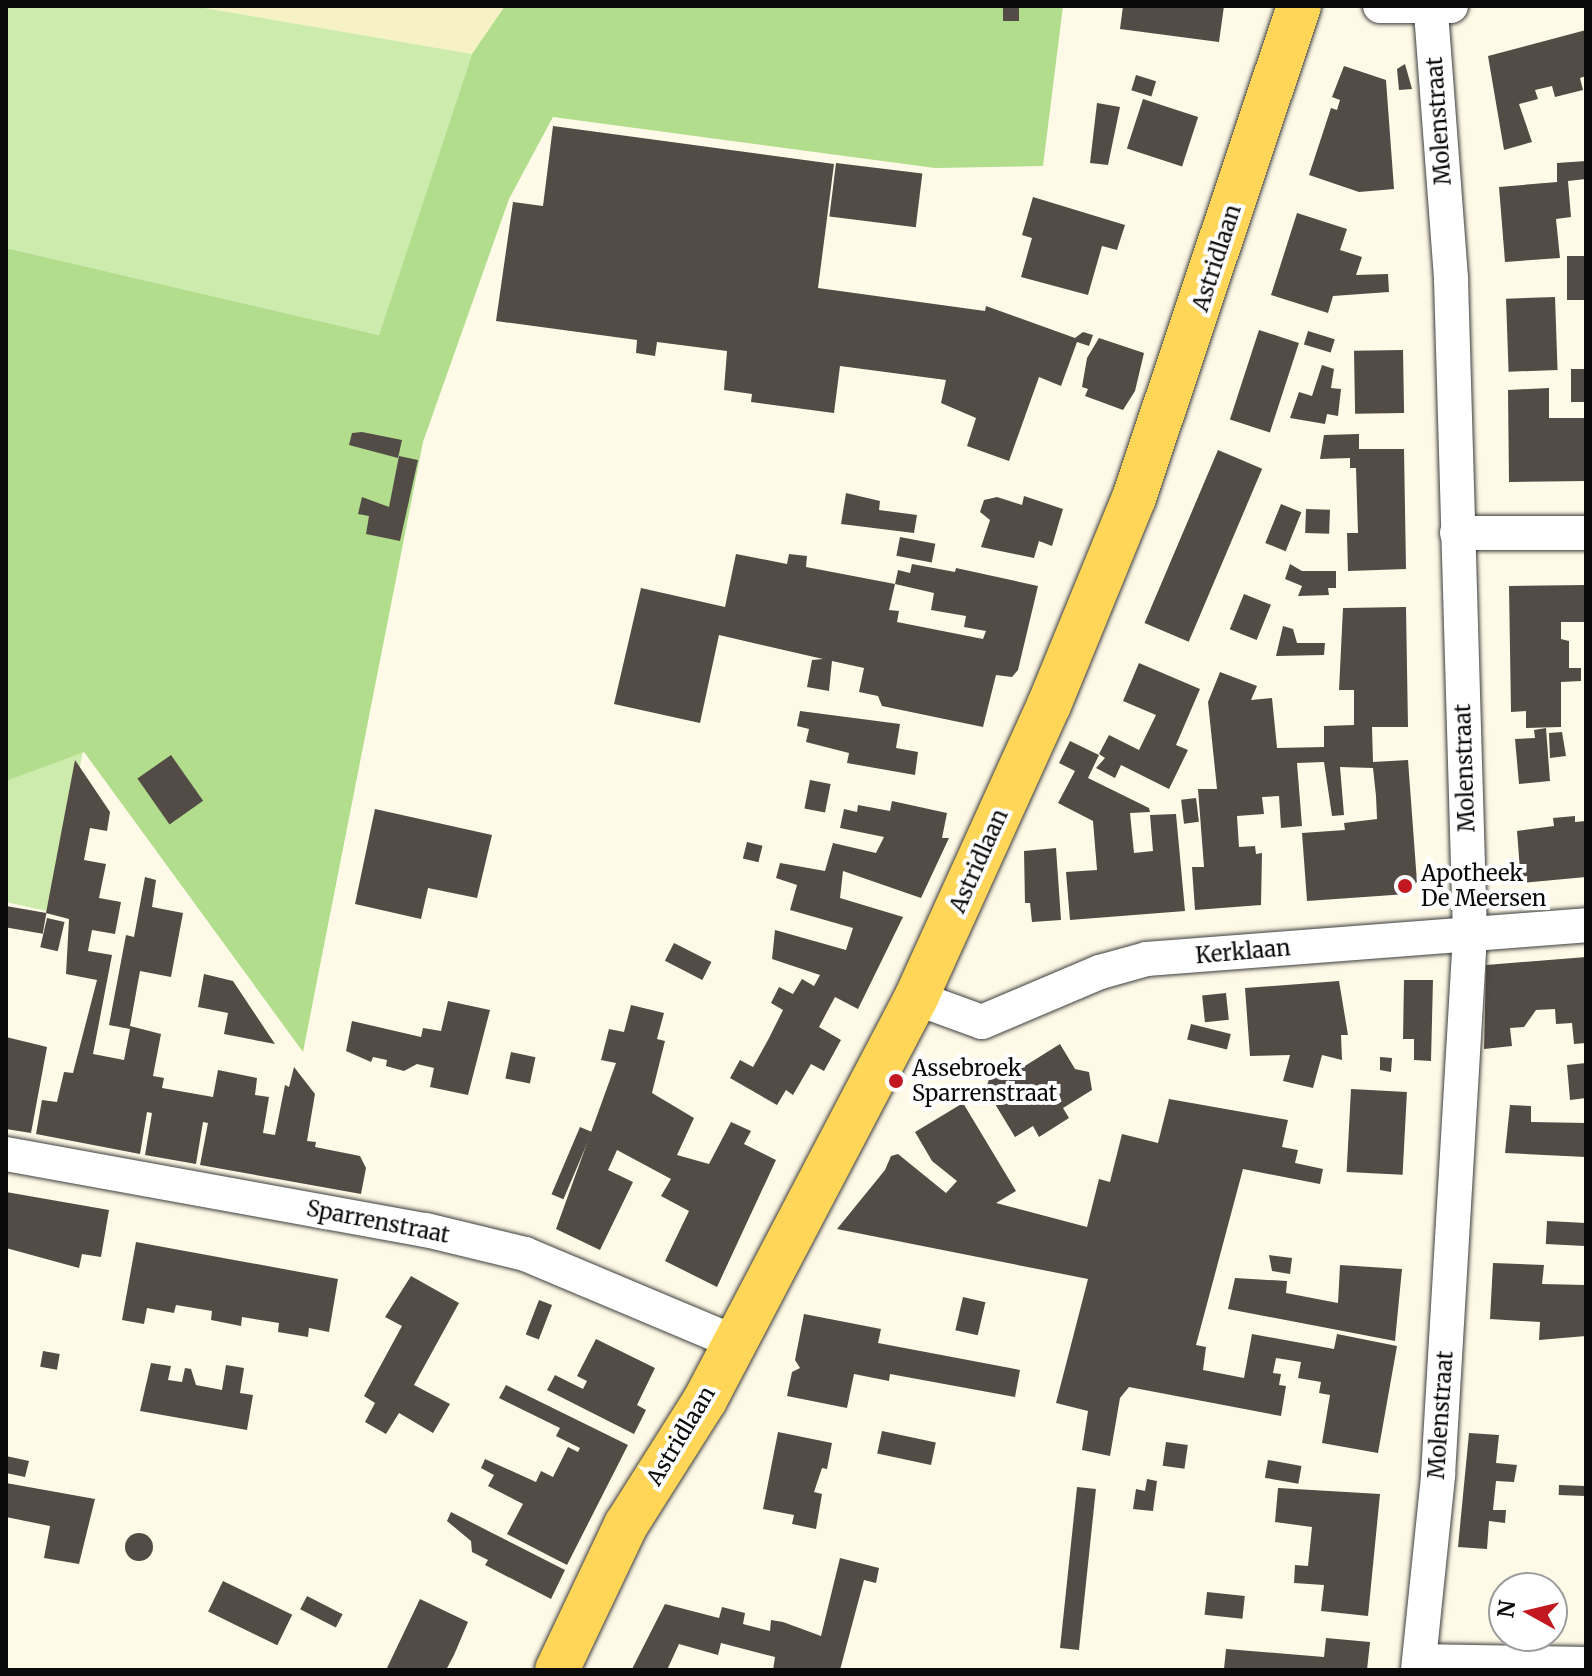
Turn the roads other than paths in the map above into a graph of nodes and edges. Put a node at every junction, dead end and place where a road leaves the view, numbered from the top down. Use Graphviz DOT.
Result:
graph roads {
  1 [pos="1299,6"];
  2 [pos="1380,6"];
  3 [pos="1441,8"];
  4 [pos="1457,533"];
  5 [pos="1586,533"];
  6 [pos="1586,925"];
  7 [pos="1470,935"];
  8 [pos="916,998"];
  9 [pos="6,1154"];
  10 [pos="734,1342"];
  11 [pos="1586,1664"];
  12 [pos="1419,1665"];
  13 [pos="557,1670"];
  1 -- 8 [label="main road, Astridlaan"];
  2 -- 3 [label="street"];
  3 -- 4 [label="street, Molenstraat"];
  4 -- 5 [label="street"];
  4 -- 7 [label="street, Molenstraat"];
  6 -- 7 [label="street, Kerklaan"];
  7 -- 8 [label="street, Kerklaan"];
  7 -- 12 [label="street, Molenstraat"];
  8 -- 10 [label="main road, Astridlaan"];
  9 -- 10 [label="street, Sparrenstraat"];
  10 -- 13 [label="main road, Astridlaan"];
  11 -- 12 [label="street"];
}
